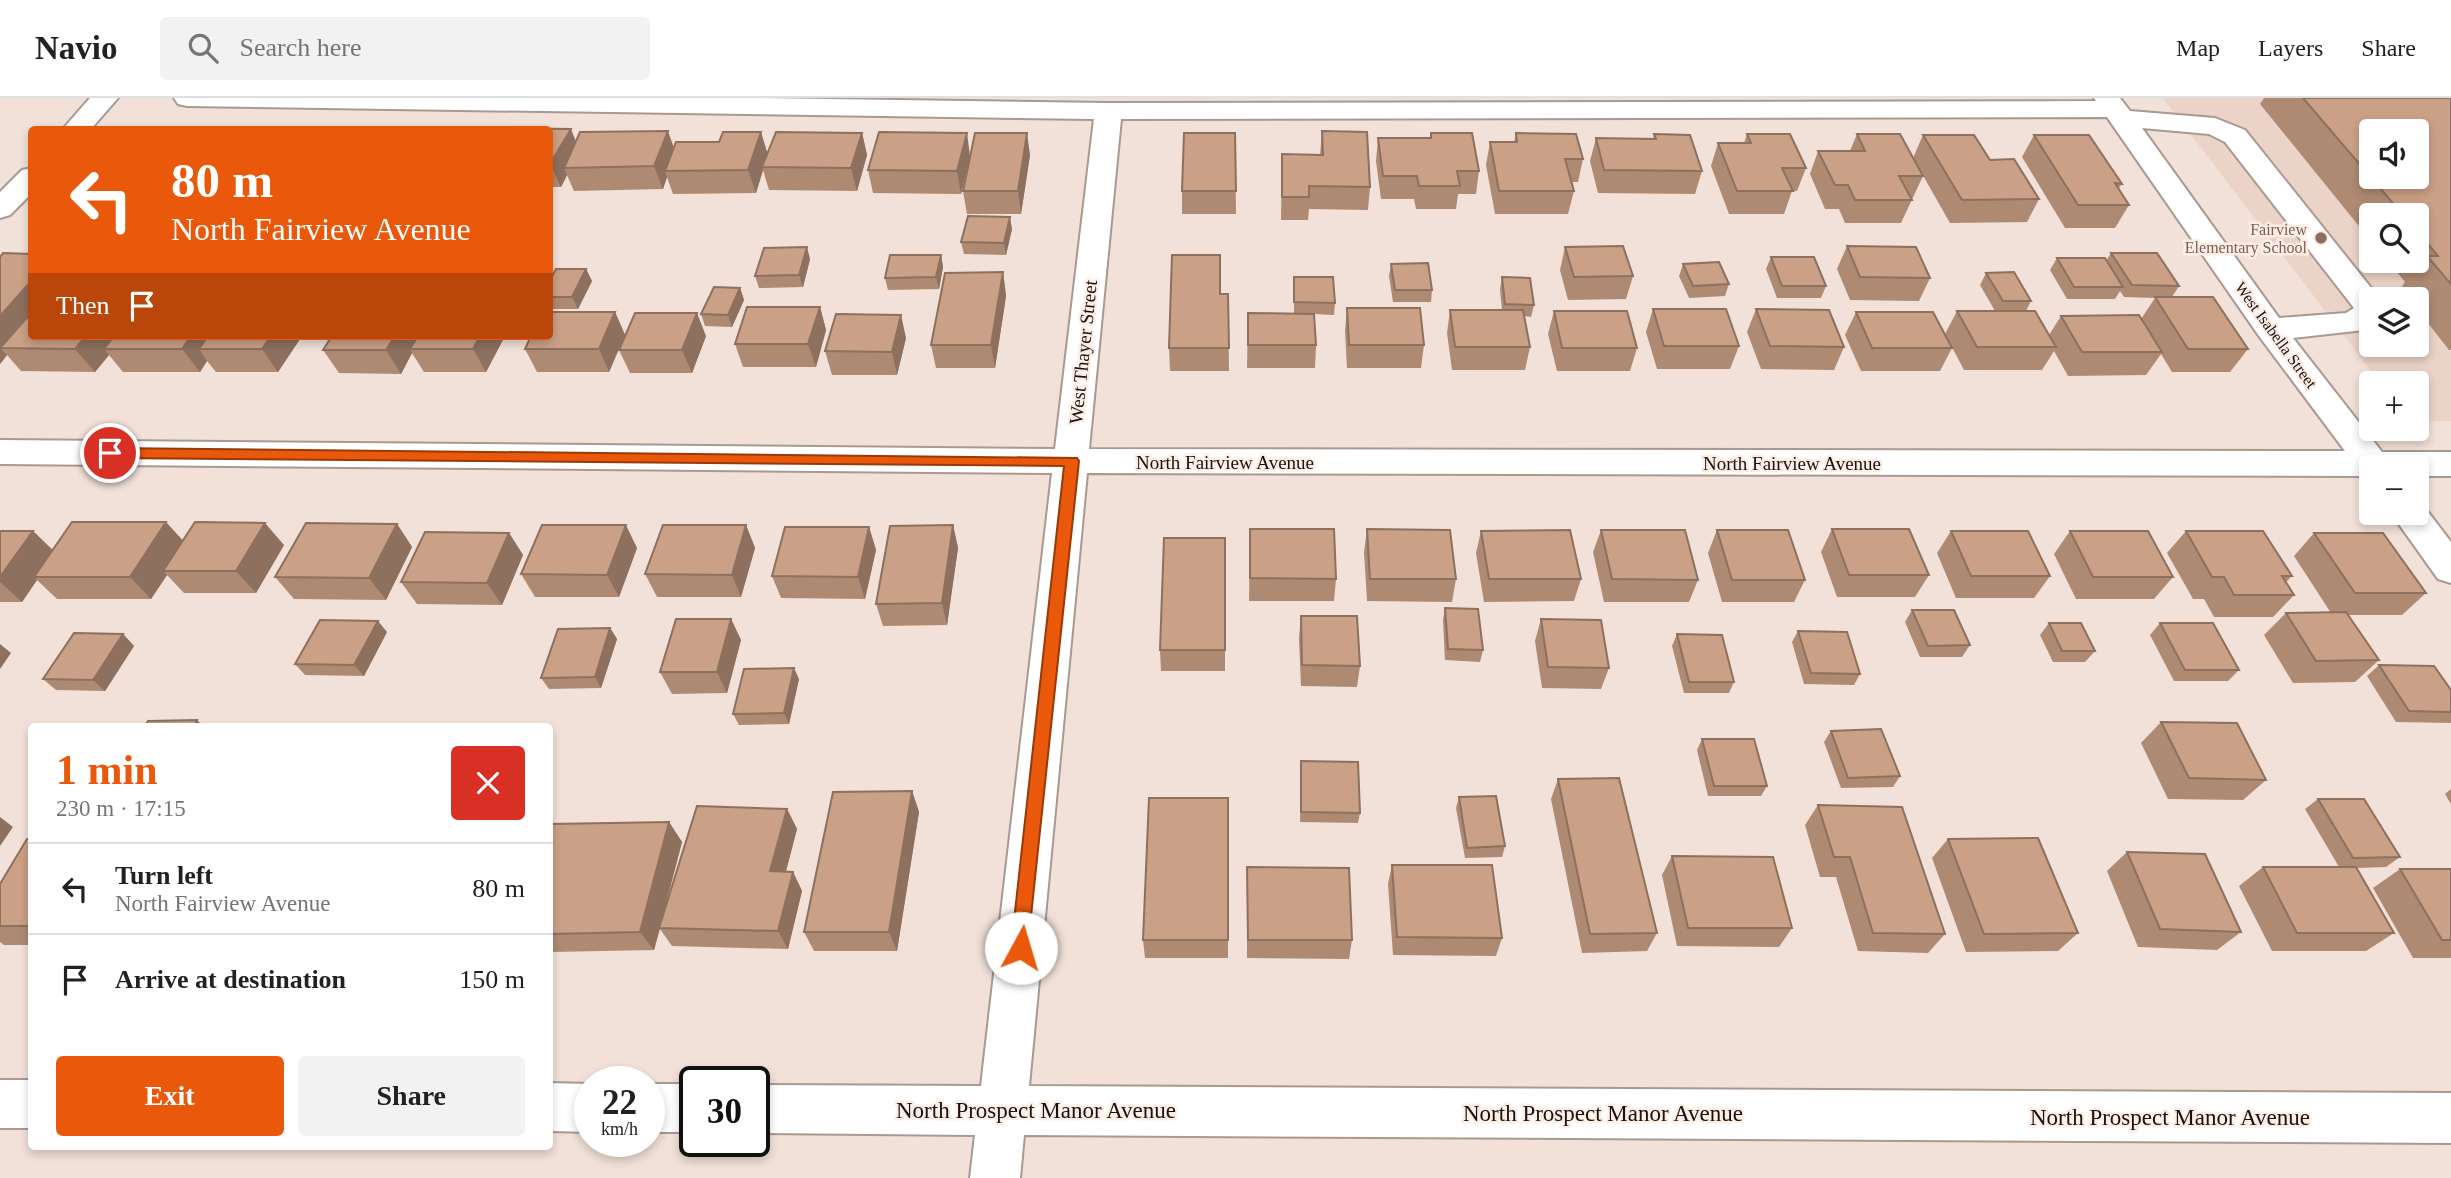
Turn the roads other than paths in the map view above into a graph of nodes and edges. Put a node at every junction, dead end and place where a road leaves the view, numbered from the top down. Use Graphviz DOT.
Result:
graph roads {
  1 [pos="105,98"];
  2 [pos="187,98"];
  3 [pos="483,99"];
  4 [pos="2114,108"];
  5 [pos="1108,111"];
  6 [pos="79,126"];
  7 [pos="28,180"];
  8 [pos="0,209"];
  9 [pos="2359,295"];
  10 [pos="2359,319"];
  11 [pos="2270,329"];
  12 [pos="0,452"];
  13 [pos="2366,455"];
  14 [pos="1072,461"];
  15 [pos="2451,464"];
  16 [pos="2429,465"];
  17 [pos="2359,466"];
  18 [pos="2418,525"];
  19 [pos="2451,569"];
  20 [pos="0,1104"];
  21 [pos="28,1104"];
  22 [pos="553,1107"];
  23 [pos="574,1108"];
  24 [pos="770,1108"];
  25 [pos="1003,1110"];
  26 [pos="2451,1118"];
  27 [pos="995,1178"];
  1 -- 6 [label="street"];
  2 -- 3 [label="street"];
  3 -- 5 [label="street"];
  4 -- 5 [label="street"];
  4 -- 9 [label="street"];
  4 -- 11 [label="street, West Isabella Street"];
  5 -- 14 [label="street, West Thayer Street"];
  7 -- 8 [label="street"];
  10 -- 11 [label="street"];
  11 -- 13 [label="street, West Isabella Street"];
  12 -- 14 [label="street, North Fairview Avenue"];
  14 -- 17 [label="street, North Fairview Avenue"];
  14 -- 25 [label="street, West Thayer Street"];
  15 -- 16 [label="street, North Fairview Avenue"];
  18 -- 19 [label="street"];
  20 -- 21 [label="street"];
  22 -- 23 [label="street"];
  24 -- 25 [label="street, North Prospect Manor Avenue"];
  25 -- 26 [label="street, North Prospect Manor Avenue"];
  25 -- 27 [label="street, West Thayer Street"];
}
